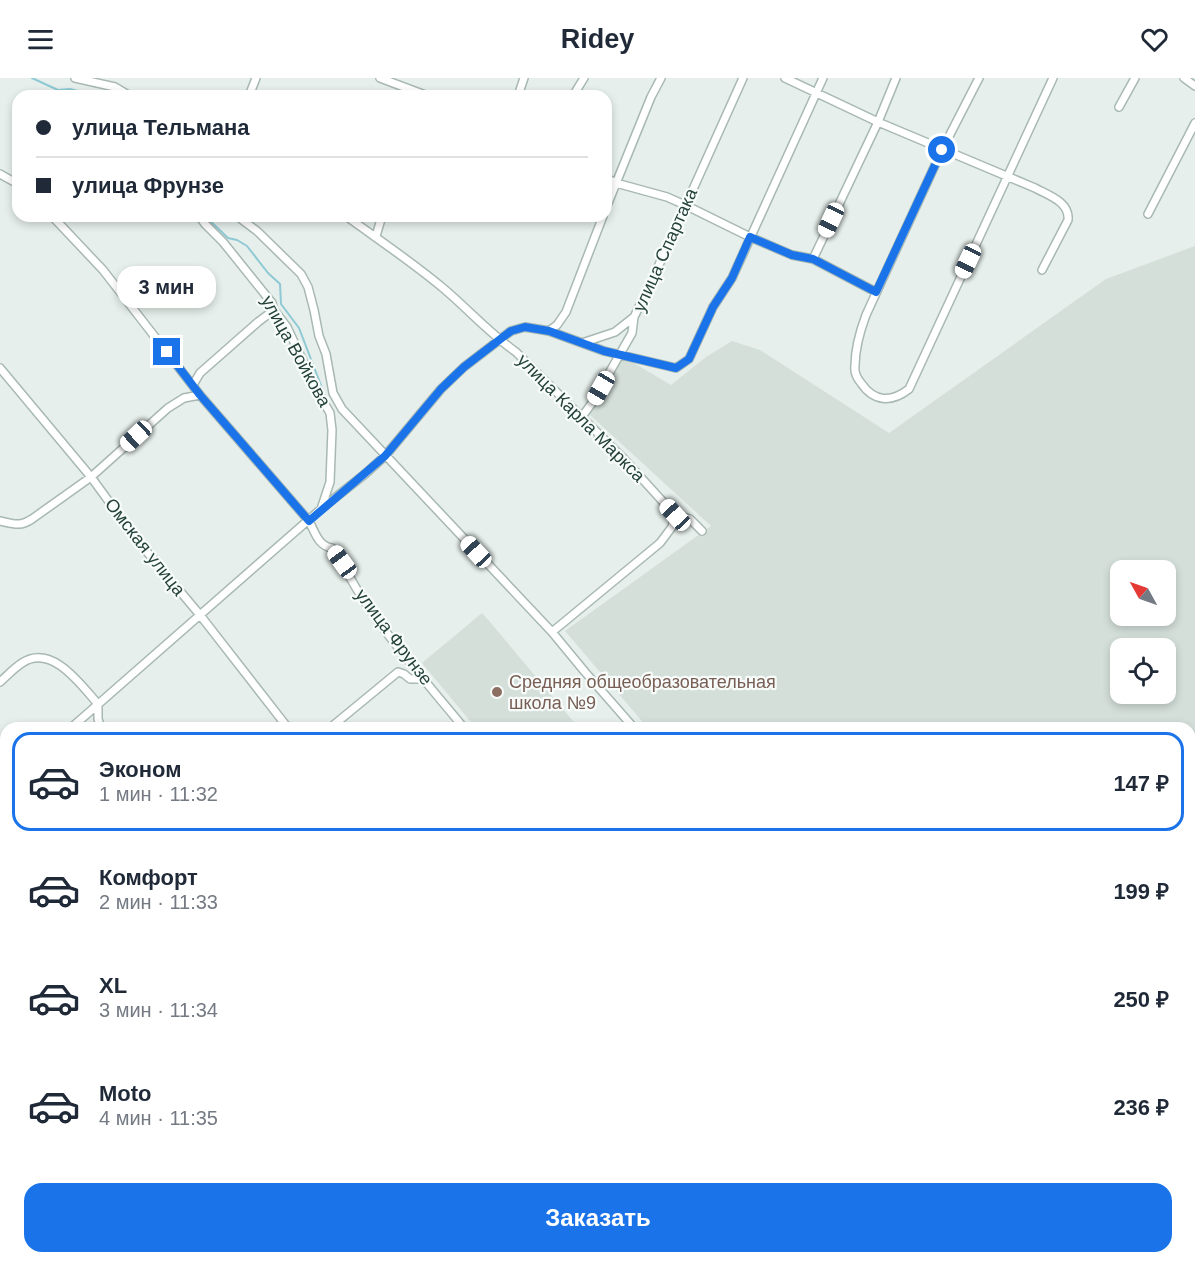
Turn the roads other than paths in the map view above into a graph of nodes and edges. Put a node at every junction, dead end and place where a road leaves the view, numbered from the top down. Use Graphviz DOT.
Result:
graph roads {
  1 [pos="75,78"];
  2 [pos="118,78"];
  3 [pos="380,78"];
  4 [pos="661,78"];
  5 [pos="743,78"];
  6 [pos="785,78"];
  7 [pos="823,78"];
  8 [pos="896,78"];
  9 [pos="979,78"];
  10 [pos="1053,78"];
  11 [pos="1135,78"];
  12 [pos="1184,78"];
  13 [pos="396,81"];
  14 [pos="1195,86"];
  15 [pos="115,87"];
  16 [pos="120,90"];
  17 [pos="415,90"];
  18 [pos="817,93"];
  19 [pos="1119,107"];
  20 [pos="878,122"];
  21 [pos="1195,123"];
  22 [pos="942,150"];
  23 [pos="1008,176"];
  24 [pos="612,181"];
  25 [pos="616,183"];
  26 [pos="612,193"];
  27 [pos="685,205"];
  28 [pos="1148,213"];
  29 [pos="57,222"];
  30 [pos="203,222"];
  31 [pos="245,222"];
  32 [pos="355,222"];
  33 [pos="380,222"];
  34 [pos="601,222"];
  35 [pos="376,236"];
  36 [pos="750,237"];
  37 [pos="813,259"];
  38 [pos="1042,270"];
  39 [pos="876,292"];
  40 [pos="274,310"];
  41 [pos="634,317"];
  42 [pos="549,331"];
  43 [pos="498,339"];
  44 [pos="582,343"];
  45 [pos="619,354"];
  46 [pos="0,368"];
  47 [pos="193,385"];
  48 [pos="200,395"];
  49 [pos="581,418"];
  50 [pos="385,456"];
  51 [pos="91,477"];
  52 [pos="321,509"];
  53 [pos="675,515"];
  54 [pos="0,521"];
  55 [pos="309,521"];
  56 [pos="702,531"];
  57 [pos="200,615"];
  58 [pos="552,632"];
  59 [pos="422,676"];
  60 [pos="0,682"];
  61 [pos="98,704"];
  62 [pos="78,722"];
  63 [pos="99,722"];
  64 [pos="283,722"];
  65 [pos="337,722"];
  66 [pos="459,722"];
  67 [pos="629,722"];
  1 -- 15 [label="street"];
  2 -- 15 [label="street"];
  3 -- 13 [label="street"];
  4 -- 25 [label="street"];
  5 -- 27 [label="street, улица Спартака"];
  6 -- 18 [label="street"];
  7 -- 18 [label="street"];
  8 -- 20 [label="street"];
  9 -- 22 [label="street"];
  10 -- 23 [label="street"];
  11 -- 19 [label="street"];
  12 -- 14 [label="street"];
  13 -- 17 [label="street"];
  15 -- 16 [label="street"];
  18 -- 20 [label="street"];
  18 -- 36 [label="street"];
  20 -- 22 [label="street"];
  20 -- 37 [label="street"];
  21 -- 28 [label="street"];
  22 -- 23 [label="street"];
  22 -- 39 [label="street"];
  23 -- 38 [label="street"];
  23 -- 39 [label="street"];
  24 -- 25 [label="street"];
  25 -- 26 [label="street"];
  25 -- 27 [label="street"];
  27 -- 36 [label="street"];
  27 -- 41 [label="street, улица Спартака"];
  29 -- 47 [label="street, улица Фрунзе"];
  30 -- 40 [label="street, улица Войкова"];
  31 -- 50 [label="street, улица Войкова"];
  32 -- 35 [label="street, улица Карла Маркса"];
  33 -- 35 [label="street"];
  34 -- 42 [label="street"];
  35 -- 43 [label="street, улица Карла Маркса"];
  36 -- 37 [label="street"];
  36 -- 45 [label="street"];
  37 -- 39 [label="street"];
  40 -- 47 [label="street"];
  40 -- 52 [label="street, улица Войкова"];
  41 -- 44 [label="street"];
  41 -- 45 [label="street, улица Спартака"];
  42 -- 43 [label="street"];
  42 -- 44 [label="street"];
  43 -- 49 [label="street, улица Карла Маркса"];
  43 -- 50 [label="street"];
  44 -- 45 [label="street"];
  45 -- 49 [label="street, улица Спартака"];
  46 -- 51 [label="street, Омская улица"];
  47 -- 48 [label="street, улица Фрунзе"];
  48 -- 51 [label="street"];
  48 -- 55 [label="street, улица Фрунзе"];
  49 -- 53 [label="street, улица Карла Маркса"];
  50 -- 52 [label="street"];
  50 -- 58 [label="street, улица Войкова"];
  51 -- 54 [label="street"];
  51 -- 57 [label="street, Омская улица"];
  52 -- 55 [label="street"];
  53 -- 56 [label="street, улица Карла Маркса"];
  53 -- 58 [label="street"];
  55 -- 57 [label="street"];
  55 -- 59 [label="street, улица Фрунзе"];
  57 -- 61 [label="street"];
  57 -- 64 [label="street, Омская улица"];
  58 -- 67 [label="street, улица Войкова"];
  59 -- 65 [label="street"];
  59 -- 66 [label="street, улица Фрунзе"];
  60 -- 61 [label="street"];
  61 -- 62 [label="street"];
  61 -- 63 [label="street"];
}
